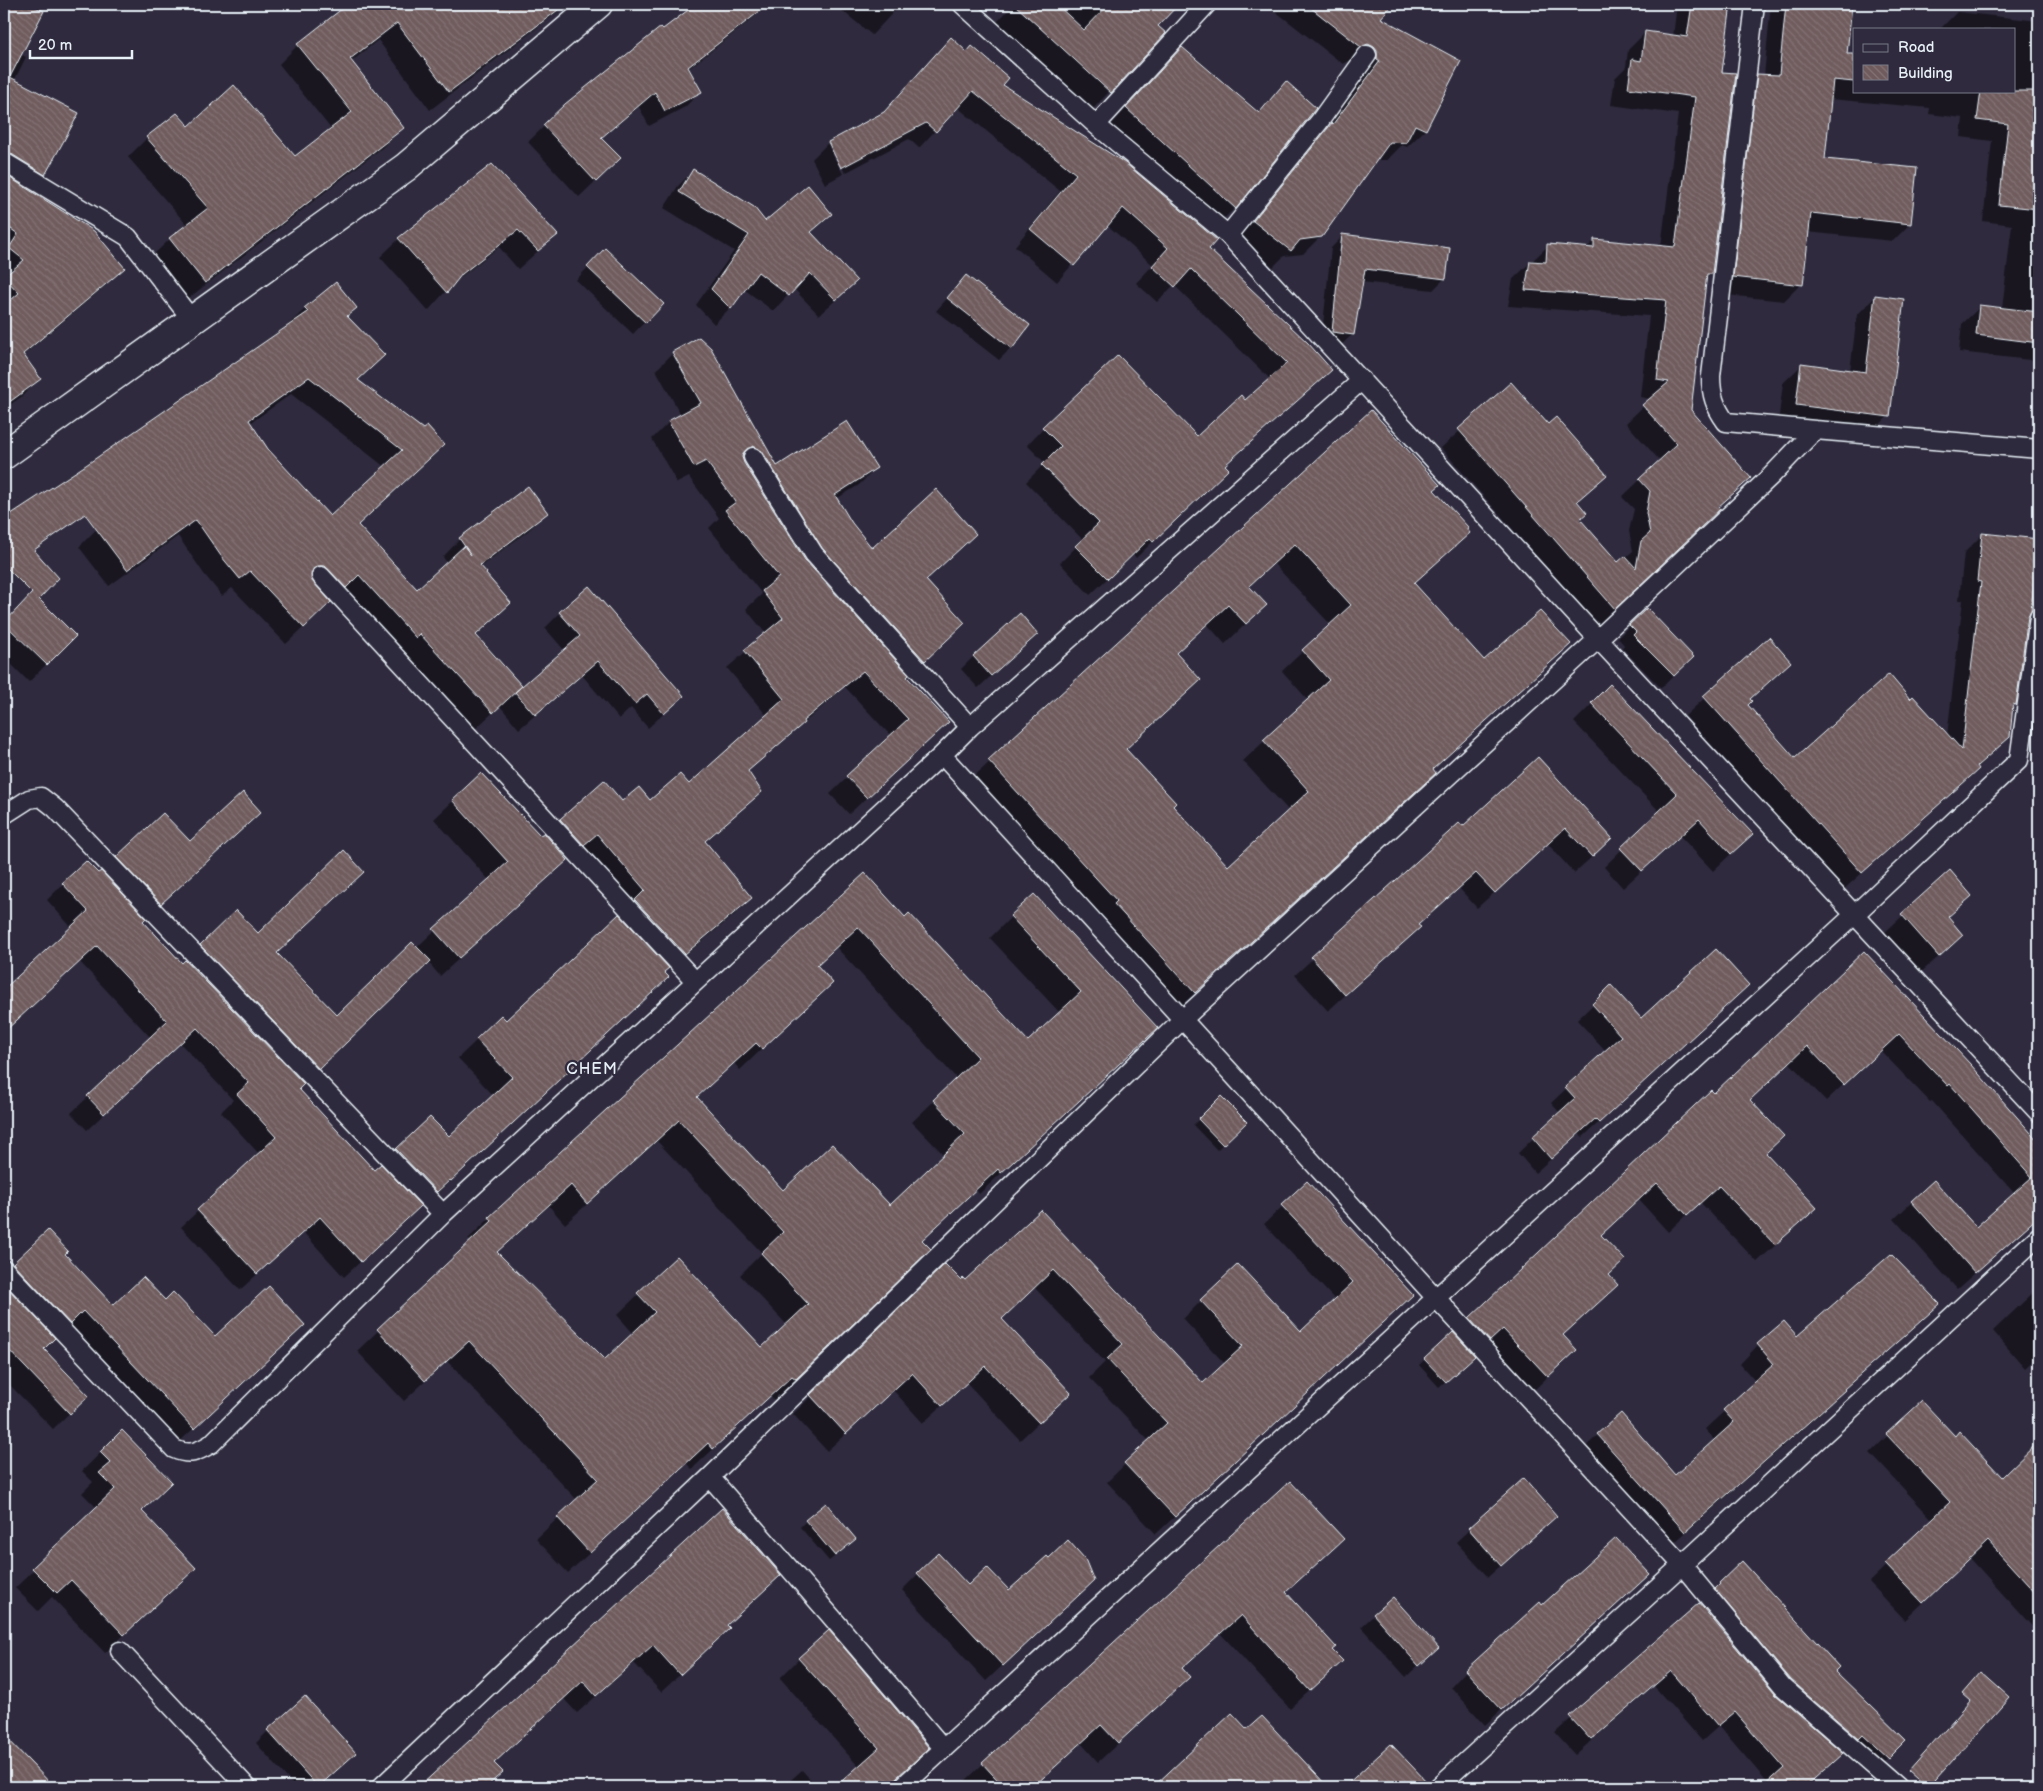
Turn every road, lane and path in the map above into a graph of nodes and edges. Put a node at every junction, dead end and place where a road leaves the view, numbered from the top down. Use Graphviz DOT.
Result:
graph roads {
  1 [pos="598,4"];
  2 [pos="962,4"];
  3 [pos="1207,4"];
  4 [pos="1755,4"];
  5 [pos="1367,55"];
  6 [pos="1096,125"];
  7 [pos="4,162"];
  8 [pos="1228,236"];
  9 [pos="192,320"];
  10 [pos="1362,380"];
  11 [pos="1815,430"];
  12 [pos="2039,449"];
  13 [pos="4,455"];
  14 [pos="753,457"];
  15 [pos="321,576"];
  16 [pos="2039,616"];
  17 [pos="1598,639"];
  18 [pos="970,728"];
  19 [pos="942,755"];
  20 [pos="4,815"];
  21 [pos="1854,916"];
  22 [pos="695,981"];
  23 [pos="1183,1019"];
  24 [pos="2039,1113"];
  25 [pos="442,1214"];
  26 [pos="2039,1236"];
  27 [pos="4,1270"];
  28 [pos="1436,1298"];
  29 [pos="710,1478"];
  30 [pos="1682,1565"];
  31 [pos="120,1651"];
  32 [pos="944,1749"];
  33 [pos="247,1787"];
  34 [pos="381,1787"];
  35 [pos="902,1787"];
  36 [pos="1438,1787"];
  37 [pos="1898,1787"];
  1 -- 9 [label="street"];
  2 -- 6 [label="lane"];
  3 -- 6 [label="lane"];
  4 -- 11 [label="lane"];
  5 -- 8 [label="lane"];
  6 -- 8 [label="lane"];
  7 -- 9 [label="lane"];
  8 -- 10 [label="lane"];
  9 -- 13 [label="street"];
  10 -- 17 [label="lane"];
  10 -- 18 [label="lane"];
  11 -- 12 [label="lane"];
  11 -- 17 [label="lane"];
  14 -- 18 [label="lane"];
  15 -- 22 [label="lane"];
  16 -- 21 [label="lane"];
  17 -- 21 [label="lane"];
  17 -- 23 [label="lane"];
  18 -- 19 [label="lane"];
  19 -- 22 [label="lane"];
  19 -- 23 [label="lane"];
  20 -- 25 [label="lane"];
  21 -- 24 [label="lane"];
  21 -- 28 [label="lane"];
  22 -- 25 [label="lane"];
  23 -- 28 [label="lane"];
  23 -- 29 [label="lane"];
  25 -- 27 [label="lane"];
  26 -- 30 [label="lane"];
  28 -- 30 [label="lane"];
  28 -- 32 [label="lane"];
  29 -- 32 [label="lane"];
  29 -- 34 [label="lane"];
  30 -- 36 [label="lane"];
  30 -- 37 [label="lane"];
  31 -- 33 [label="lane"];
  32 -- 35 [label="lane"];
}
